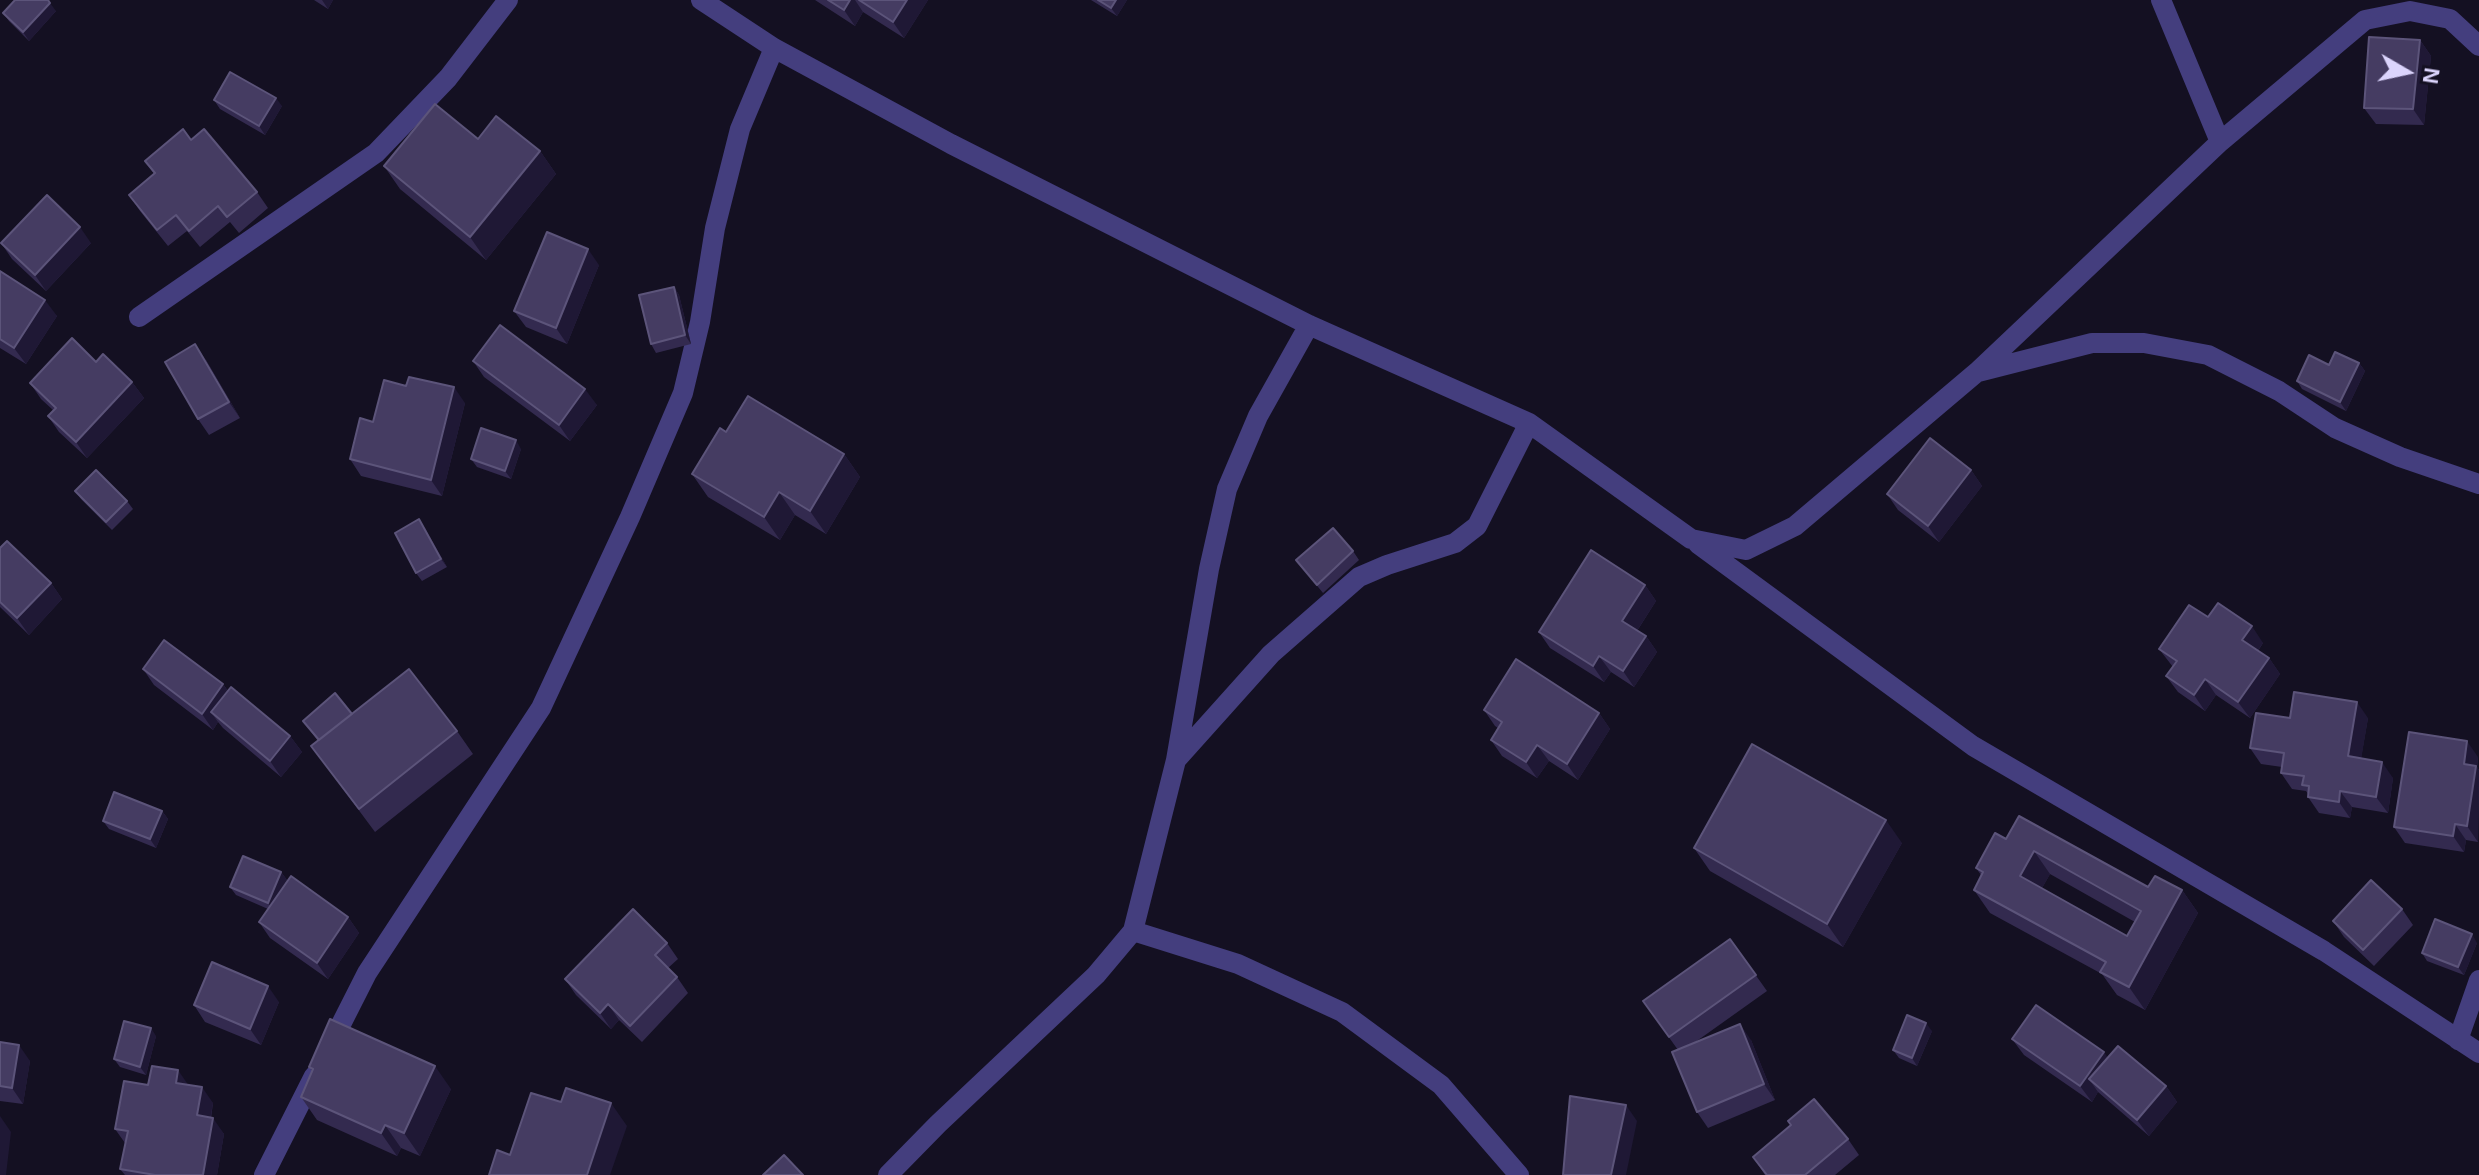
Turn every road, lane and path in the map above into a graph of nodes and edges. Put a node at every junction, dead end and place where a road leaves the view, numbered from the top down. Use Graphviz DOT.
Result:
graph roads {
  1 [pos="508,0"];
  2 [pos="701,0"];
  3 [pos="2161,0"];
  4 [pos="2410,6"];
  5 [pos="2479,46"];
  6 [pos="774,48"];
  7 [pos="2220,142"];
  8 [pos="139,317"];
  9 [pos="1309,325"];
  10 [pos="1977,372"];
  11 [pos="1529,423"];
  12 [pos="2479,484"];
  13 [pos="1691,539"];
  14 [pos="1176,760"];
  15 [pos="1133,931"];
  16 [pos="2479,980"];
  17 [pos="2458,1040"];
  18 [pos="2479,1053"];
  19 [pos="264,1175"];
  20 [pos="888,1175"];
  21 [pos="1519,1175"];
  1 -- 8 [label="street"];
  2 -- 6 [label="street"];
  3 -- 7 [label="street"];
  4 -- 5 [label="street"];
  4 -- 7 [label="street"];
  6 -- 9 [label="street"];
  6 -- 19 [label="street"];
  7 -- 10 [label="street"];
  9 -- 11 [label="street"];
  9 -- 14 [label="street"];
  10 -- 12 [label="street"];
  10 -- 13 [label="street"];
  11 -- 13 [label="street"];
  11 -- 14 [label="street"];
  13 -- 17 [label="street"];
  14 -- 15 [label="street"];
  15 -- 20 [label="street"];
  15 -- 21 [label="street"];
  16 -- 17 [label="street"];
  17 -- 18 [label="street"];
}
